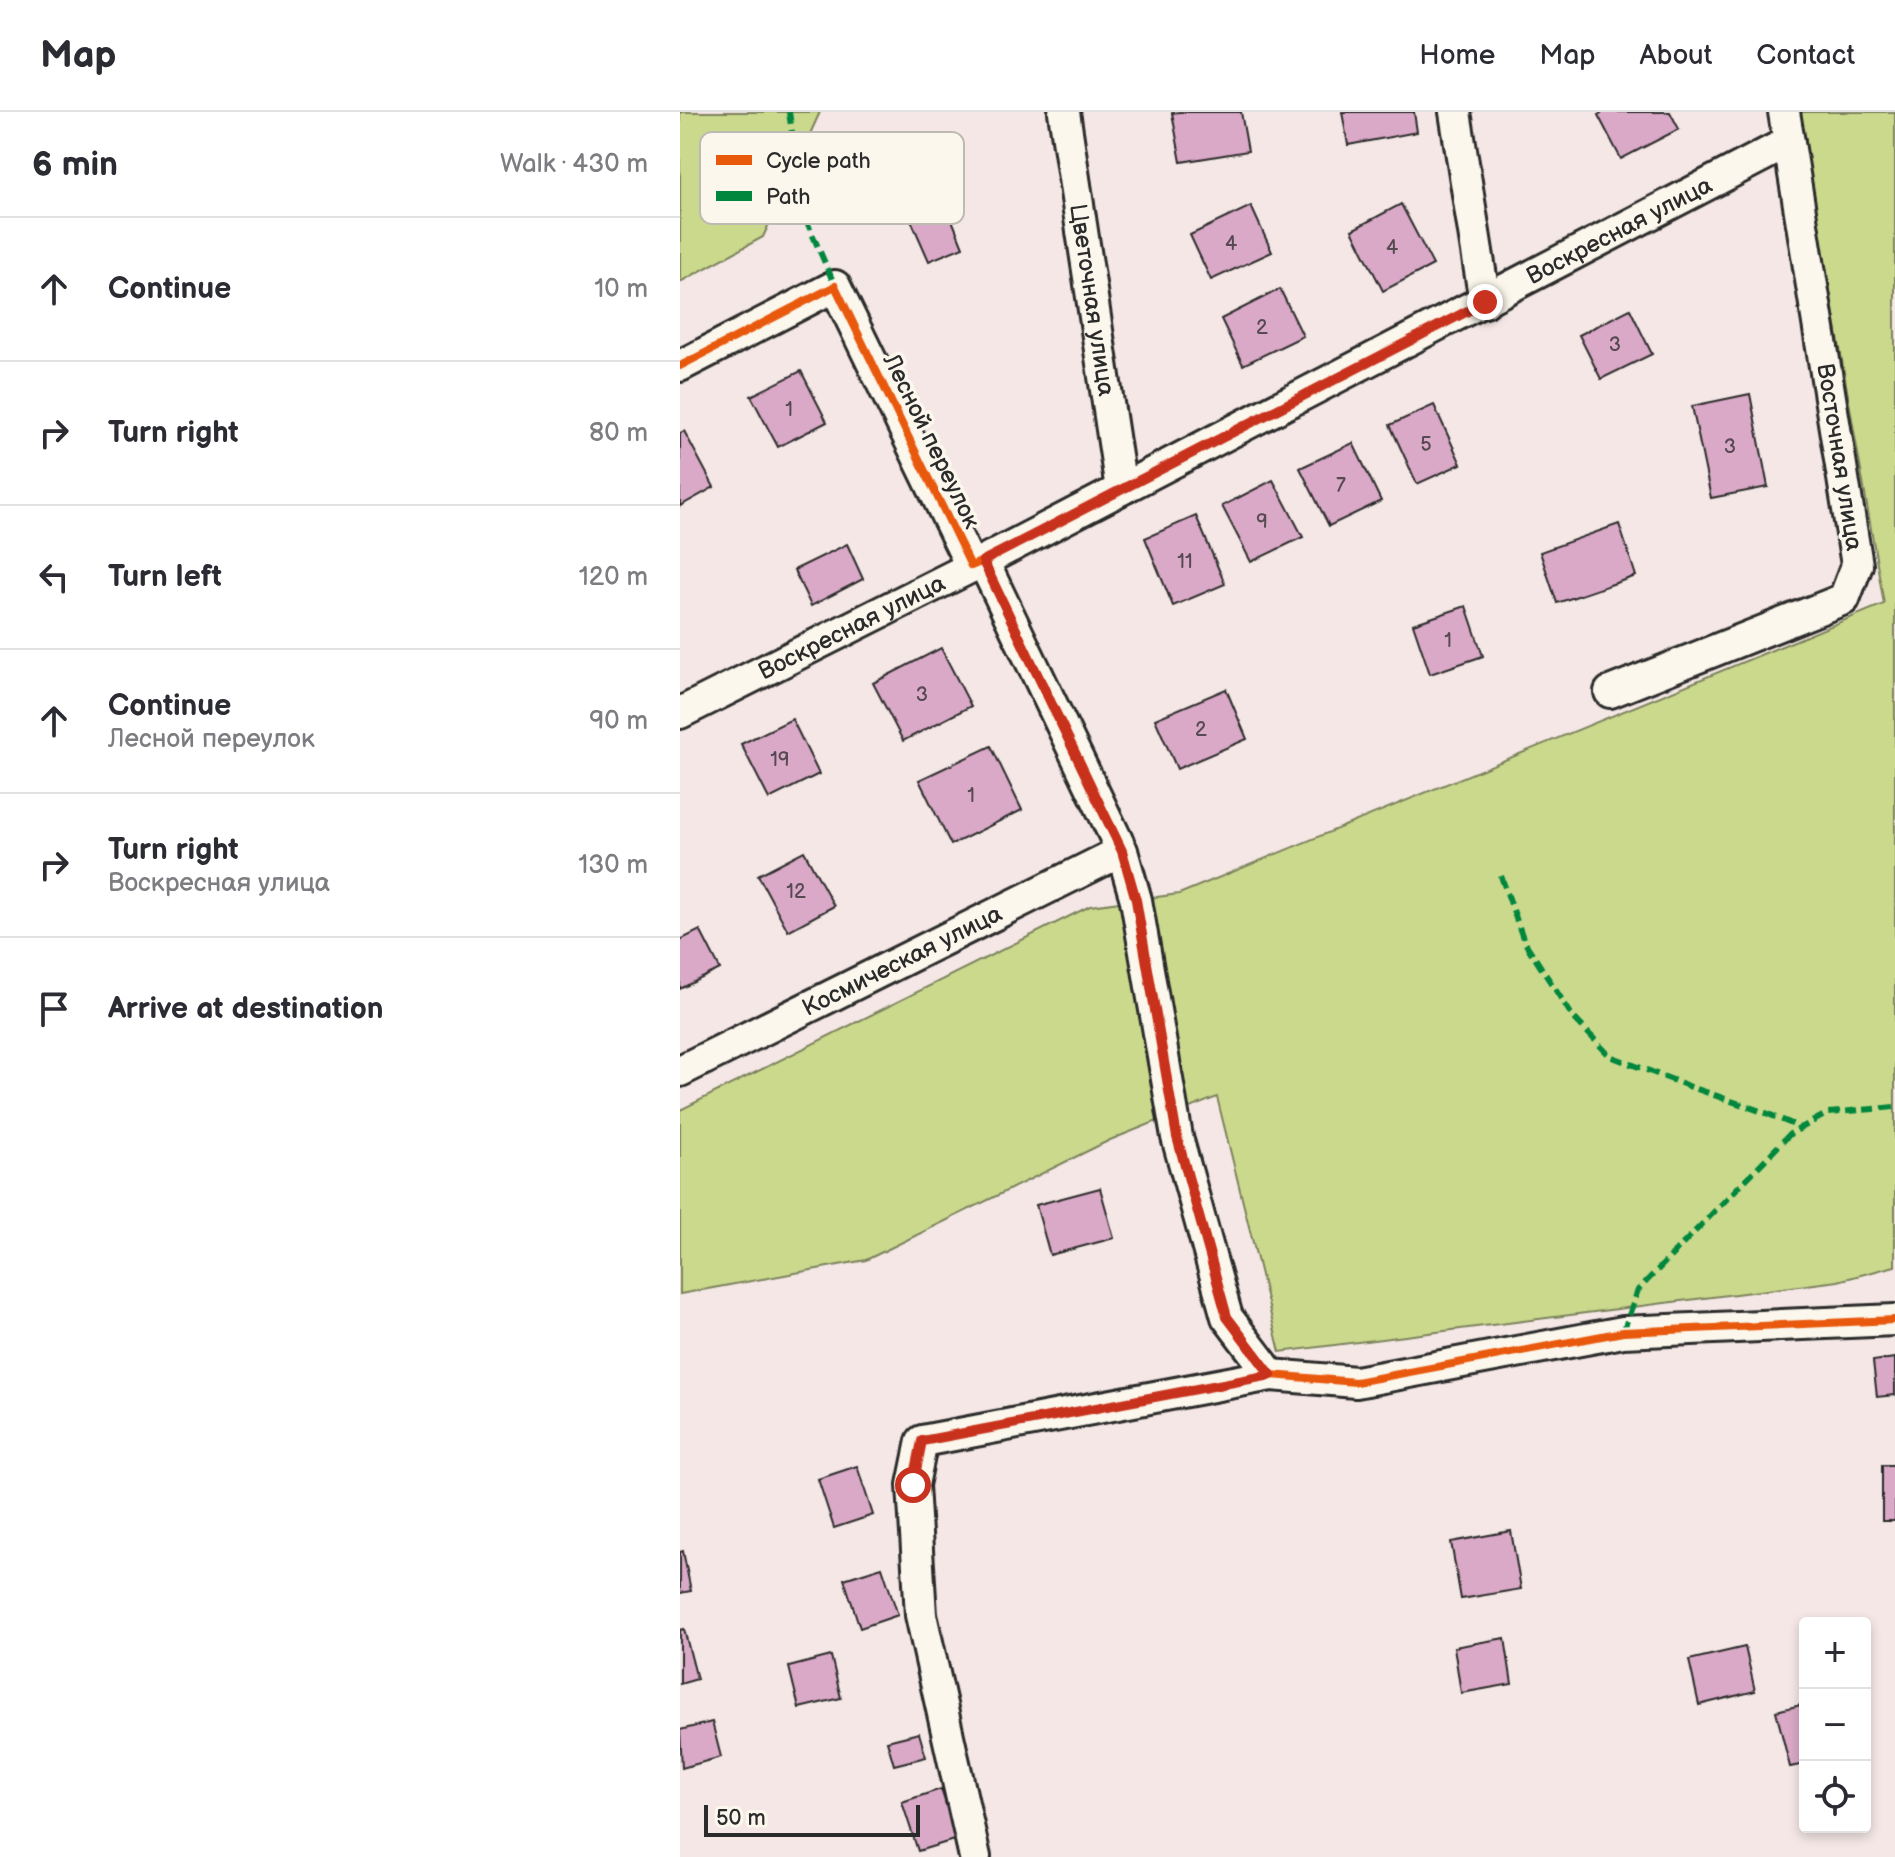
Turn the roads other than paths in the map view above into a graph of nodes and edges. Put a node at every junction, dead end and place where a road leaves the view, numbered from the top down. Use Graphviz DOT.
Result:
graph roads {
  1 [pos="1064,112"];
  2 [pos="1455,112"];
  3 [pos="1784,112"];
  4 [pos="1789,142"];
  5 [pos="1485,302"];
  6 [pos="680,366"];
  7 [pos="1121,489"];
  8 [pos="977,564"];
  9 [pos="1610,692"];
  10 [pos="680,713"];
  11 [pos="1122,851"];
  12 [pos="680,1071"];
  13 [pos="1895,1320"];
  14 [pos="1271,1375"];
  15 [pos="975,1857"];
  1 -- 7 [label="street, Цветочная улица"];
  2 -- 5 [label="street"];
  3 -- 4 [label="street, Восточная улица"];
  4 -- 5 [label="street, Воскресная улица"];
  4 -- 9 [label="street, Восточная улица"];
  5 -- 7 [label="street, Воскресная улица"];
  6 -- 8 [label="street, Лесной переулок"];
  7 -- 8 [label="street, Воскресная улица"];
  8 -- 10 [label="street, Воскресная улица"];
  8 -- 11 [label="street, Лесной переулок"];
  11 -- 12 [label="street, Космическая улица"];
  11 -- 14 [label="street, Лесной переулок"];
  13 -- 14 [label="street"];
  14 -- 15 [label="street"];
}
